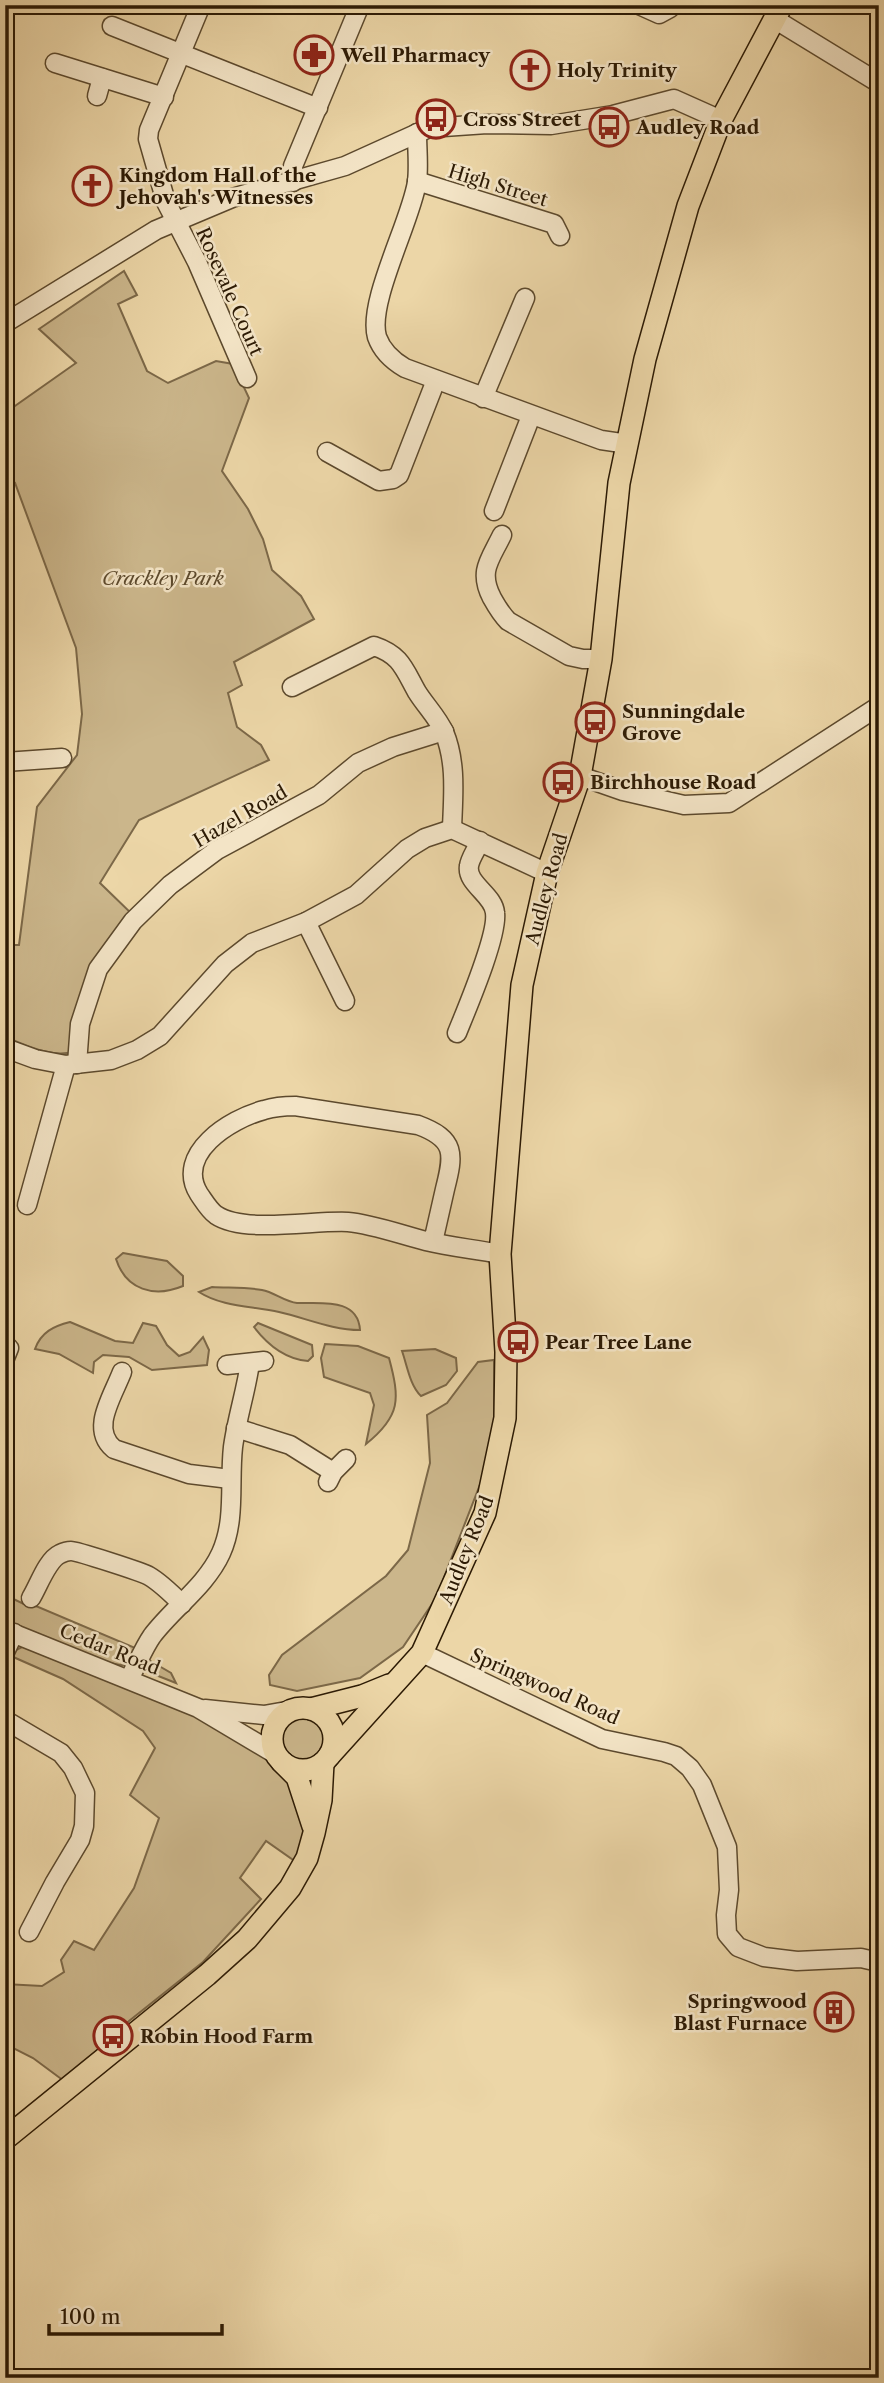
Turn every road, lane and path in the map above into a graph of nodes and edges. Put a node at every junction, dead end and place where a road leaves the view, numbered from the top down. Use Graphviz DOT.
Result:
graph roads {
  1 [pos="201,5"];
  2 [pos="360,5"];
  3 [pos="639,5"];
  4 [pos="671,7"];
  5 [pos="779,13"];
  6 [pos="112,26"];
  7 [pos="181,54"];
  8 [pos="55,62"];
  9 [pos="102,78"];
  10 [pos="879,83"];
  11 [pos="97,96"];
  12 [pos="164,97"];
  13 [pos="318,108"];
  14 [pos="721,120"];
  15 [pos="417,133"];
  16 [pos="417,181"];
  17 [pos="293,182"];
  18 [pos="176,221"];
  19 [pos="560,236"];
  20 [pos="525,298"];
  21 [pos="5,323"];
  22 [pos="247,378"];
  23 [pos="436,380"];
  24 [pos="483,398"];
  25 [pos="531,415"];
  26 [pos="628,444"];
  27 [pos="327,452"];
  28 [pos="494,511"];
  29 [pos="502,535"];
  30 [pos="601,659"];
  31 [pos="292,687"];
  32 [pos="879,706"];
  33 [pos="444,731"];
  34 [pos="62,758"];
  35 [pos="5,762"];
  36 [pos="580,776"];
  37 [pos="452,829"];
  38 [pos="480,841"];
  39 [pos="547,873"];
  40 [pos="306,922"];
  41 [pos="345,1001"];
  42 [pos="457,1033"];
  43 [pos="5,1048"];
  44 [pos="71,1065"];
  45 [pos="27,1205"];
  46 [pos="433,1242"];
  47 [pos="500,1254"];
  48 [pos="227,1365"];
  49 [pos="122,1373"];
  50 [pos="236,1428"];
  51 [pos="336,1471"];
  52 [pos="230,1479"];
  53 [pos="41,1590"];
  54 [pos="182,1604"];
  55 [pos="10,1631"];
  56 [pos="5,1652"];
  57 [pos="422,1653"];
  58 [pos="129,1679"];
  59 [pos="397,1681"];
  60 [pos="198,1708"];
  61 [pos="302,1710"];
  62 [pos="5,1720"];
  63 [pos="279,1757"];
  64 [pos="326,1759"];
  65 [pos="314,1833"];
  66 [pos="37,1926"];
  67 [pos="879,1966"];
  68 [pos="5,2138"];
  1 -- 7 [label="street, Rosevale Court"];
  2 -- 13 [label="street"];
  3 -- 4 [label="street"];
  5 -- 10 [label="street"];
  5 -- 14 [label="main road, Audley Road"];
  6 -- 7 [label="street"];
  7 -- 12 [label="street, Rosevale Court"];
  7 -- 13 [label="street"];
  8 -- 9 [label="street"];
  9 -- 11 [label="street"];
  9 -- 12 [label="street"];
  12 -- 18 [label="street, Rosevale Court"];
  13 -- 17 [label="street"];
  14 -- 15 [label="street"];
  14 -- 26 [label="main road, Audley Road"];
  15 -- 16 [label="street"];
  15 -- 17 [label="street"];
  16 -- 19 [label="street, High Street"];
  16 -- 23 [label="street"];
  17 -- 18 [label="street"];
  18 -- 21 [label="street"];
  18 -- 22 [label="street, Rosevale Court"];
  20 -- 24 [label="street"];
  23 -- 24 [label="street"];
  23 -- 27 [label="street"];
  24 -- 25 [label="street"];
  25 -- 26 [label="street"];
  25 -- 28 [label="street"];
  26 -- 30 [label="main road, Audley Road"];
  29 -- 30 [label="street"];
  30 -- 36 [label="main road, Audley Road"];
  31 -- 33 [label="street"];
  32 -- 36 [label="street"];
  33 -- 37 [label="street"];
  33 -- 44 [label="street, Hazel Road"];
  34 -- 35 [label="street"];
  36 -- 39 [label="main road, Audley Road"];
  37 -- 38 [label="street"];
  37 -- 40 [label="street"];
  38 -- 39 [label="street"];
  38 -- 42 [label="street"];
  39 -- 47 [label="main road, Audley Road"];
  40 -- 41 [label="street"];
  40 -- 44 [label="street"];
  43 -- 44 [label="street"];
  44 -- 45 [label="street, Hazel Road"];
  46 -- 46 [label="street"];
  46 -- 47 [label="street"];
  47 -- 57 [label="main road, Audley Road"];
  48 -- 50 [label="street"];
  49 -- 52 [label="street"];
  50 -- 51 [label="street"];
  50 -- 52 [label="street"];
  52 -- 54 [label="street"];
  53 -- 54 [label="street"];
  54 -- 58 [label="street"];
  55 -- 56 [label="street"];
  55 -- 58 [label="street, Cedar Road"];
  57 -- 59 [label="main road, Audley Road"];
  57 -- 67 [label="street, Springwood Road"];
  58 -- 60 [label="street, Cedar Road"];
  59 -- 61 [label="main road, Audley Road"];
  59 -- 64 [label="main road, Audley Road"];
  60 -- 61 [label="street"];
  60 -- 63 [label="street"];
  61 -- 63 [label="main road"];
  61 -- 64 [label="main road"];
  62 -- 66 [label="street"];
  63 -- 64 [label="main road"];
  63 -- 65 [label="main road"];
  64 -- 65 [label="main road"];
  65 -- 68 [label="main road"];
}
